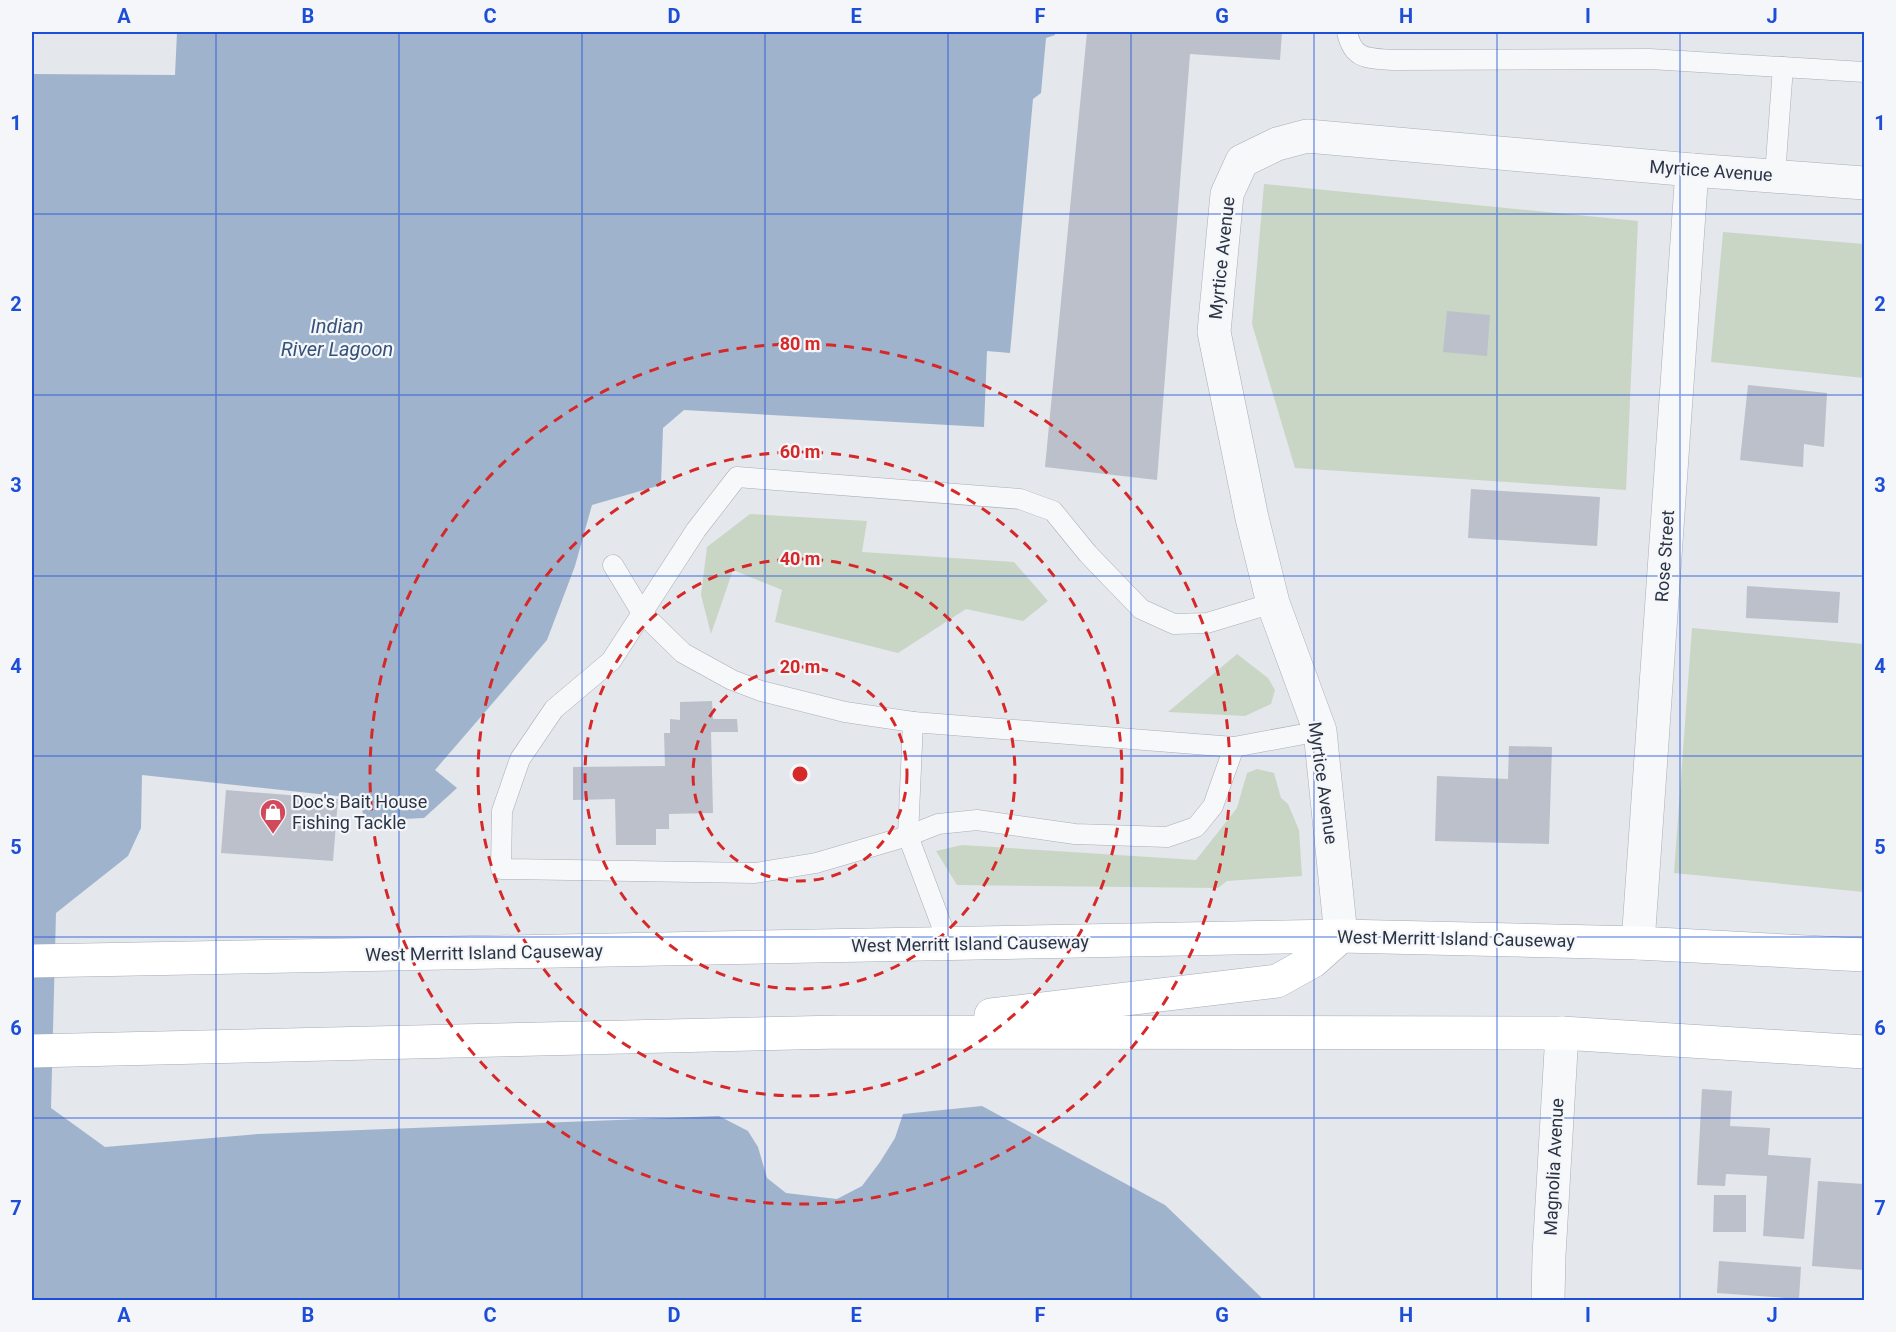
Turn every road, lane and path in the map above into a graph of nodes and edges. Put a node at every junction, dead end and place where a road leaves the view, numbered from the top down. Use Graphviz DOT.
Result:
graph roads {
  1 [pos="1347,32"];
  2 [pos="1783,67"];
  3 [pos="1864,72"];
  4 [pos="1692,170"];
  5 [pos="1775,175"];
  6 [pos="1864,183"];
  7 [pos="613,566"];
  8 [pos="1273,603"];
  9 [pos="642,613"];
  10 [pos="913,722"];
  11 [pos="1320,731"];
  12 [pos="1234,747"];
  13 [pos="908,836"];
  14 [pos="1341,936"];
  15 [pos="1638,943"];
  16 [pos="950,945"];
  17 [pos="1864,955"];
  18 [pos="32,961"];
  19 [pos="840,1032"];
  20 [pos="1562,1033"];
  21 [pos="32,1051"];
  22 [pos="1864,1052"];
  23 [pos="1548,1300"];
  1 -- 2 [label="lane"];
  2 -- 3 [label="lane"];
  2 -- 5 [label="lane"];
  4 -- 5 [label="street, Myrtice Avenue"];
  4 -- 8 [label="street, Myrtice Avenue"];
  4 -- 15 [label="street, Rose Street"];
  5 -- 6 [label="street, Myrtice Avenue"];
  7 -- 9 [label="lane"];
  8 -- 9 [label="lane"];
  8 -- 11 [label="street, Myrtice Avenue"];
  9 -- 10 [label="lane"];
  9 -- 13 [label="lane"];
  10 -- 12 [label="lane"];
  10 -- 13 [label="lane"];
  11 -- 12 [label="lane"];
  11 -- 14 [label="street, Myrtice Avenue"];
  12 -- 13 [label="lane"];
  13 -- 16 [label="lane"];
  14 -- 15 [label="main road, West Merritt Island Causeway"];
  14 -- 16 [label="main road, West Merritt Island Causeway"];
  14 -- 19 [label="main road"];
  15 -- 17 [label="main road, West Merritt Island Causeway"];
  16 -- 18 [label="main road, West Merritt Island Causeway"];
  19 -- 20 [label="main road"];
  19 -- 21 [label="main road"];
  20 -- 22 [label="main road"];
  20 -- 23 [label="street, Magnolia Avenue"];
}
